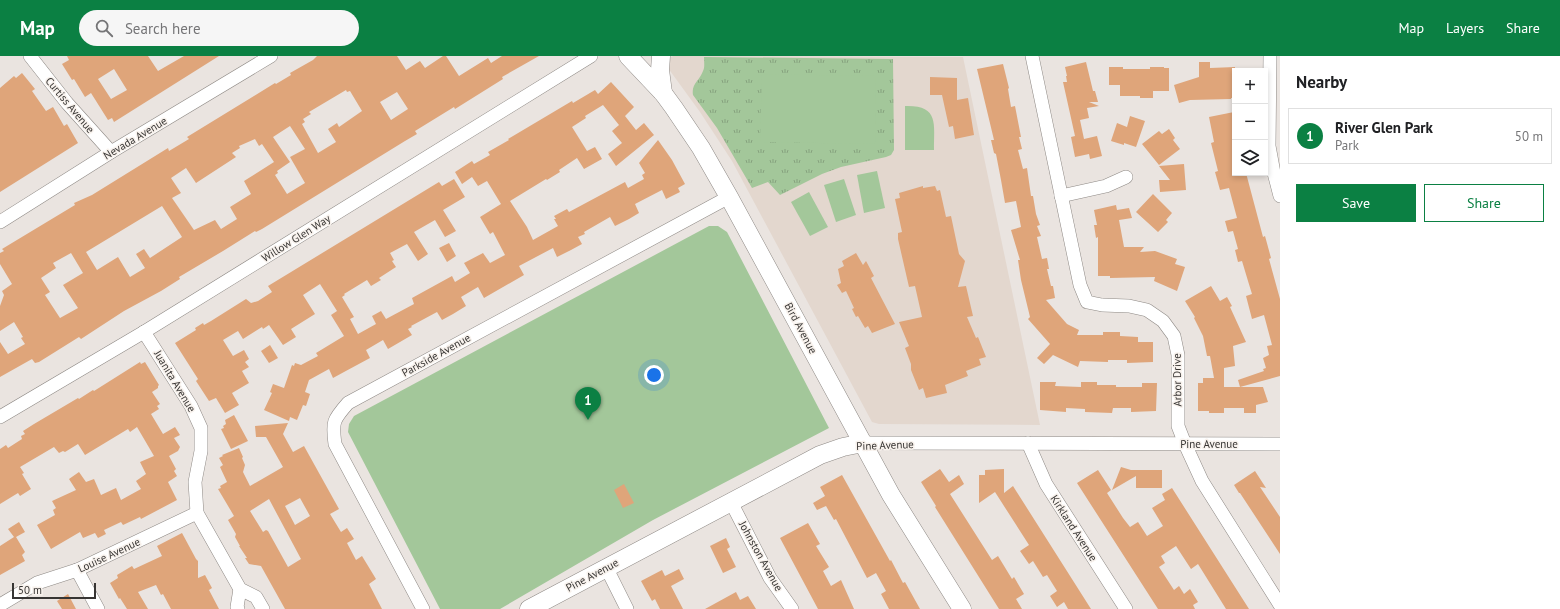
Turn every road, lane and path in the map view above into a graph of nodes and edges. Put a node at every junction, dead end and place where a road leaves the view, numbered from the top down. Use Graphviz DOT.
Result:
graph roads {
  1 [pos="30,56"];
  2 [pos="271,56"];
  3 [pos="591,56"];
  4 [pos="628,56"];
  5 [pos="661,56"];
  6 [pos="1032,56"];
  7 [pos="1270,56"];
  8 [pos="663,93"];
  9 [pos="111,152"];
  10 [pos="1126,177"];
  11 [pos="1061,196"];
  12 [pos="1280,196"];
  13 [pos="730,197"];
  14 [pos="0,222"];
  15 [pos="144,332"];
  16 [pos="0,417"];
  17 [pos="863,443"];
  18 [pos="1028,443"];
  19 [pos="1185,444"];
  20 [pos="1280,444"];
  21 [pos="731,502"];
  22 [pos="197,513"];
  23 [pos="606,567"];
  24 [pos="77,570"];
  25 [pos="240,589"];
  26 [pos="0,605"];
  27 [pos="1280,605"];
  28 [pos="98,609"];
  29 [pos="238,609"];
  30 [pos="263,609"];
  31 [pos="423,609"];
  32 [pos="529,609"];
  33 [pos="627,609"];
  34 [pos="792,609"];
  35 [pos="962,609"];
  36 [pos="1126,609"];
  1 -- 9 [label="street, Curtiss Avenue"];
  2 -- 9 [label="street, Nevada Avenue"];
  3 -- 15 [label="street, Willow Glen Way"];
  4 -- 8 [label="street, Bird Avenue"];
  5 -- 8 [label="street"];
  6 -- 11 [label="street, Arbor Drive"];
  7 -- 12 [label="street"];
  8 -- 13 [label="street, Bird Avenue"];
  9 -- 14 [label="street, Nevada Avenue"];
  10 -- 11 [label="street"];
  11 -- 19 [label="street, Arbor Drive"];
  13 -- 17 [label="street, Bird Avenue"];
  13 -- 31 [label="street, Parkside Avenue"];
  15 -- 16 [label="street, Willow Glen Way"];
  15 -- 22 [label="street, Juanita Avenue"];
  17 -- 18 [label="street, Pine Avenue"];
  17 -- 21 [label="street, Pine Avenue"];
  17 -- 35 [label="street, Bird Avenue"];
  18 -- 19 [label="street, Pine Avenue"];
  18 -- 36 [label="street, Kirkland Avenue"];
  19 -- 20 [label="street, Pine Avenue"];
  19 -- 27 [label="street, Arbor Drive"];
  21 -- 23 [label="street, Pine Avenue"];
  21 -- 34 [label="street, Johnston Avenue"];
  22 -- 24 [label="street, Louise Avenue"];
  22 -- 25 [label="street, Juanita Avenue"];
  23 -- 32 [label="street, Pine Avenue"];
  23 -- 33 [label="street"];
  24 -- 26 [label="street, Louise Avenue"];
  24 -- 28 [label="street"];
  25 -- 29 [label="street"];
  25 -- 30 [label="street"];
}
